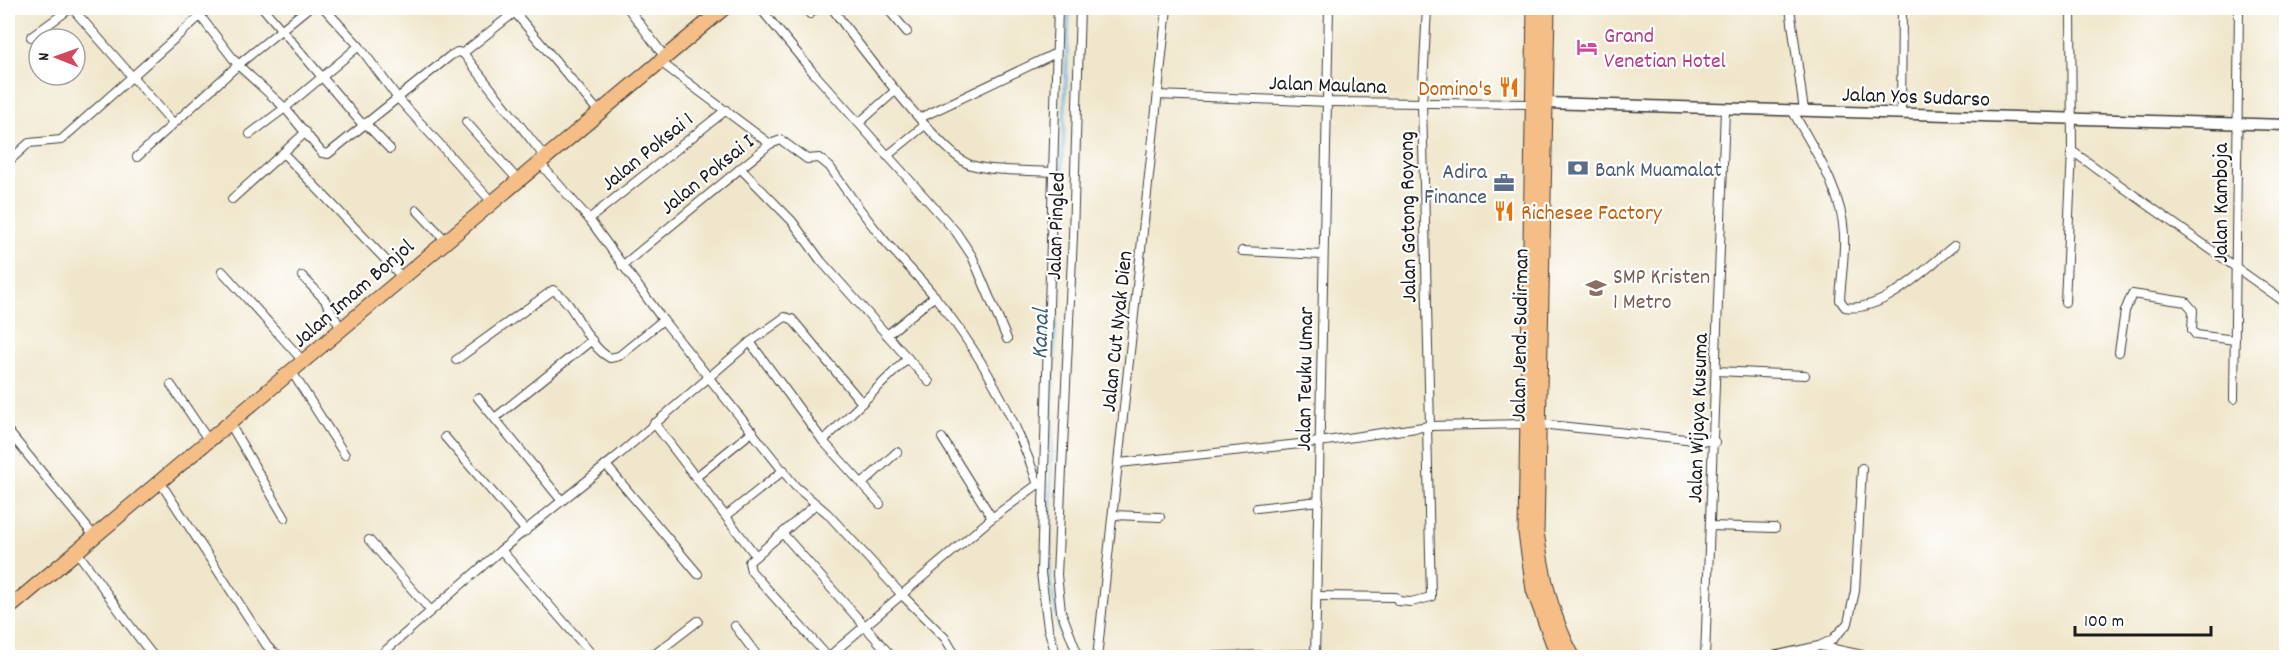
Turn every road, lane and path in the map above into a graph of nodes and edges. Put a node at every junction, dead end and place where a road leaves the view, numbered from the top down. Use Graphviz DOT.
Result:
graph roads {
  1 [pos="71,8"];
  2 [pos="209,8"];
  3 [pos="264,8"];
  4 [pos="308,8"];
  5 [pos="324,8"];
  6 [pos="628,8"];
  7 [pos="724,8"];
  8 [pos="760,8"];
  9 [pos="832,8"];
  10 [pos="887,8"];
  11 [pos="1058,8"];
  12 [pos="1080,8"];
  13 [pos="1167,8"];
  14 [pos="1329,8"];
  15 [pos="1427,8"];
  16 [pos="1535,8"];
  17 [pos="1547,8"];
  18 [pos="1790,8"];
  19 [pos="1902,8"];
  20 [pos="2071,8"];
  21 [pos="2239,8"];
  22 [pos="513,10"];
  23 [pos="197,11"];
  24 [pos="45,27"];
  25 [pos="281,28"];
  26 [pos="907,32"];
  27 [pos="359,46"];
  28 [pos="464,53"];
  29 [pos="1056,53"];
  30 [pos="661,59"];
  31 [pos="238,65"];
  32 [pos="131,75"];
  33 [pos="321,76"];
  34 [pos="896,90"];
  35 [pos="1158,95"];
  36 [pos="397,97"];
  37 [pos="1328,102"];
  38 [pos="1422,103"];
  39 [pos="1539,104"];
  40 [pos="285,108"];
  41 [pos="1725,109"];
  42 [pos="726,110"];
  43 [pos="1792,110"];
  44 [pos="598,111"];
  45 [pos="1804,111"];
  46 [pos="1901,114"];
  47 [pos="2072,120"];
  48 [pos="923,121"];
  49 [pos="466,122"];
  50 [pos="174,123"];
  51 [pos="859,123"];
  52 [pos="2237,123"];
  53 [pos="364,124"];
  54 [pos="2286,125"];
  55 [pos="306,132"];
  56 [pos="250,134"];
  57 [pos="770,144"];
  58 [pos="390,149"];
  59 [pos="2072,151"];
  60 [pos="283,153"];
  61 [pos="887,156"];
  62 [pos="137,157"];
  63 [pos="541,158"];
  64 [pos="8,162"];
  65 [pos="740,168"];
  66 [pos="1053,172"];
  67 [pos="517,180"];
  68 [pos="232,200"];
  69 [pos="491,201"];
  70 [pos="417,210"];
  71 [pos="589,219"];
  72 [pos="445,240"];
  73 [pos="1954,246"];
  74 [pos="1242,251"];
  75 [pos="1323,255"];
  76 [pos="622,266"];
  77 [pos="2237,269"];
  78 [pos="222,271"];
  79 [pos="302,276"];
  80 [pos="403,278"];
  81 [pos="934,296"];
  82 [pos="2065,302"];
  83 [pos="2286,303"];
  84 [pos="663,320"];
  85 [pos="341,329"];
  86 [pos="887,335"];
  87 [pos="1007,339"];
  88 [pos="592,340"];
  89 [pos="2235,340"];
  90 [pos="750,342"];
  91 [pos="2120,352"];
  92 [pos="908,358"];
  93 [pos="456,360"];
  94 [pos="304,362"];
  95 [pos="1716,371"];
  96 [pos="292,372"];
  97 [pos="1805,375"];
  98 [pos="709,378"];
  99 [pos="929,382"];
  100 [pos="171,385"];
  101 [pos="478,398"];
  102 [pos="2234,399"];
  103 [pos="862,403"];
  104 [pos="496,417"];
  105 [pos="654,423"];
  106 [pos="230,424"];
  107 [pos="1533,424"];
  108 [pos="1428,426"];
  109 [pos="8,431"];
  110 [pos="753,431"];
  111 [pos="445,437"];
  112 [pos="942,438"];
  113 [pos="209,441"];
  114 [pos="823,441"];
  115 [pos="1319,442"];
  116 [pos="1714,442"];
  117 [pos="897,452"];
  118 [pos="345,455"];
  119 [pos="1119,464"];
  120 [pos="606,465"];
  121 [pos="1862,468"];
  122 [pos="784,470"];
  123 [pos="696,477"];
  124 [pos="160,482"];
  125 [pos="1041,482"];
  126 [pos="862,484"];
  127 [pos="562,501"];
  128 [pos="1319,501"];
  129 [pos="816,504"];
  130 [pos="880,504"];
  131 [pos="1257,508"];
  132 [pos="1114,515"];
  133 [pos="726,516"];
  134 [pos="285,518"];
  135 [pos="992,518"];
  136 [pos="1160,518"];
  137 [pos="1711,526"];
  138 [pos="1775,528"];
  139 [pos="526,531"];
  140 [pos="784,535"];
  141 [pos="95,537"];
  142 [pos="369,540"];
  143 [pos="501,550"];
  144 [pos="77,552"];
  145 [pos="756,556"];
  146 [pos="698,574"];
  147 [pos="902,595"];
  148 [pos="1317,596"];
  149 [pos="8,609"];
  150 [pos="431,611"];
  151 [pos="698,621"];
  152 [pos="735,626"];
  153 [pos="866,627"];
  154 [pos="1819,645"];
  155 [pos="1315,656"];
  156 [pos="155,657"];
  157 [pos="286,657"];
  158 [pos="377,657"];
  159 [pos="595,657"];
  160 [pos="650,657"];
  161 [pos="759,657"];
  162 [pos="828,657"];
  163 [pos="893,657"];
  164 [pos="957,657"];
  165 [pos="1057,657"];
  166 [pos="1079,657"];
  167 [pos="1097,657"];
  168 [pos="1130,657"];
  169 [pos="1168,657"];
  170 [pos="1559,657"];
  171 [pos="1573,657"];
  172 [pos="1705,657"];
  173 [pos="1764,657"];
  174 [pos="1876,657"];
  1 -- 24 [label="street"];
  1 -- 32 [label="street"];
  2 -- 23 [label="street"];
  3 -- 25 [label="street"];
  4 -- 25 [label="street"];
  5 -- 27 [label="street"];
  6 -- 30 [label="street, Jalan Poksai I"];
  7 -- 30 [label="main road, Jalan Imam Bonjol"];
  8 -- 51 [label="street"];
  9 -- 34 [label="street"];
  10 -- 26 [label="street"];
  11 -- 29 [label="street"];
  12 -- 166 [label="street, Jalan Pingled"];
  13 -- 35 [label="street, Jalan Cut Nyak Dien"];
  14 -- 37 [label="street, Jalan Teuku Umar"];
  15 -- 38 [label="street, Jalan Gotong Royong"];
  16 -- 39 [label="highway, Jalan Jend. Sudirman"];
  17 -- 39 [label="highway, Jalan Jend. Sudirman"];
  18 -- 45 [label="street"];
  19 -- 46 [label="street"];
  20 -- 47 [label="street"];
  21 -- 52 [label="street, Jalan Kamboja"];
  22 -- 28 [label="street"];
  22 -- 44 [label="street"];
  23 -- 31 [label="street"];
  23 -- 32 [label="street"];
  25 -- 31 [label="street"];
  25 -- 33 [label="street"];
  27 -- 33 [label="street"];
  27 -- 36 [label="street"];
  28 -- 36 [label="street"];
  28 -- 63 [label="street"];
  29 -- 48 [label="street"];
  29 -- 66 [label="street"];
  30 -- 42 [label="street, Jalan Poksai I"];
  30 -- 44 [label="main road, Jalan Imam Bonjol"];
  31 -- 40 [label="street"];
  31 -- 50 [label="street"];
  32 -- 50 [label="street"];
  32 -- 64 [label="street"];
  33 -- 40 [label="street"];
  33 -- 53 [label="street"];
  34 -- 48 [label="street"];
  34 -- 51 [label="street"];
  35 -- 37 [label="street, Jalan Maulana"];
  35 -- 119 [label="street, Jalan Cut Nyak Dien"];
  36 -- 53 [label="street"];
  36 -- 69 [label="street"];
  37 -- 38 [label="street, Jalan Maulana"];
  37 -- 75 [label="street, Jalan Teuku Umar"];
  38 -- 39 [label="street, Jalan Maulana"];
  38 -- 108 [label="street, Jalan Gotong Royong"];
  39 -- 41 [label="street, Jalan Yos Sudarso"];
  39 -- 107 [label="highway, Jalan Jend. Sudirman"];
  40 -- 55 [label="street"];
  40 -- 56 [label="street"];
  41 -- 43 [label="street, Jalan Yos Sudarso"];
  41 -- 95 [label="street, Jalan Wijaya Kusuma"];
  42 -- 57 [label="street, Jalan Poksai I"];
  42 -- 71 [label="street, Jalan Poksai 1"];
  43 -- 45 [label="street, Jalan Yos Sudarso"];
  43 -- 73 [label="street"];
  44 -- 63 [label="main road, Jalan Imam Bonjol"];
  45 -- 46 [label="street, Jalan Yos Sudarso"];
  46 -- 47 [label="street, Jalan Yos Sudarso"];
  47 -- 52 [label="street, Jalan Yos Sudarso"];
  47 -- 59 [label="street"];
  48 -- 61 [label="street"];
  48 -- 66 [label="street"];
  49 -- 67 [label="street"];
  50 -- 62 [label="street"];
  51 -- 61 [label="street"];
  52 -- 54 [label="street, Jalan Yos Sudarso"];
  52 -- 77 [label="street, Jalan Kamboja"];
  53 -- 55 [label="street"];
  53 -- 58 [label="street"];
  55 -- 60 [label="street"];
  57 -- 65 [label="street, Jalan Poksai I"];
  57 -- 81 [label="street"];
  59 -- 77 [label="street"];
  59 -- 82 [label="street"];
  60 -- 68 [label="street"];
  60 -- 80 [label="street"];
  61 -- 87 [label="street"];
  63 -- 67 [label="main road, Jalan Imam Bonjol"];
  63 -- 71 [label="street"];
  65 -- 76 [label="street, Jalan Poksai I"];
  65 -- 86 [label="street"];
  66 -- 125 [label="street"];
  67 -- 69 [label="main road, Jalan Imam Bonjol"];
  69 -- 72 [label="main road, Jalan Imam Bonjol"];
  70 -- 72 [label="street"];
  71 -- 76 [label="street"];
  72 -- 80 [label="main road, Jalan Imam Bonjol"];
  74 -- 75 [label="street"];
  75 -- 115 [label="street, Jalan Teuku Umar"];
  76 -- 84 [label="street"];
  77 -- 83 [label="street"];
  77 -- 89 [label="street, Jalan Kamboja"];
  78 -- 94 [label="street"];
  79 -- 85 [label="street"];
  80 -- 85 [label="main road, Jalan Imam Bonjol"];
  81 -- 86 [label="street"];
  81 -- 125 [label="street"];
  84 -- 88 [label="street"];
  84 -- 98 [label="street"];
  85 -- 94 [label="main road, Jalan Imam Bonjol"];
  86 -- 92 [label="street"];
  88 -- 93 [label="street"];
  88 -- 104 [label="street"];
  89 -- 91 [label="street"];
  89 -- 102 [label="street, Jalan Kamboja"];
  90 -- 98 [label="street"];
  90 -- 103 [label="street"];
  90 -- 114 [label="street"];
  92 -- 99 [label="street"];
  92 -- 103 [label="street"];
  94 -- 96 [label="main road, Jalan Imam Bonjol"];
  95 -- 97 [label="street"];
  95 -- 116 [label="street, Jalan Wijaya Kusuma"];
  96 -- 106 [label="main road, Jalan Imam Bonjol"];
  96 -- 118 [label="street"];
  98 -- 105 [label="street"];
  98 -- 110 [label="street"];
  100 -- 113 [label="street"];
  101 -- 104 [label="street"];
  103 -- 114 [label="street"];
  104 -- 127 [label="street"];
  105 -- 120 [label="street"];
  105 -- 123 [label="street"];
  106 -- 113 [label="main road, Jalan Imam Bonjol"];
  106 -- 134 [label="street"];
  107 -- 108 [label="street"];
  107 -- 116 [label="street"];
  107 -- 170 [label="highway, Jalan Jend. Sudirman"];
  107 -- 171 [label="highway, Jalan Jend. Sudirman"];
  108 -- 115 [label="street"];
  108 -- 148 [label="street, Jalan Gotong Royong"];
  109 -- 141 [label="street"];
  110 -- 122 [label="street"];
  110 -- 123 [label="street"];
  111 -- 139 [label="street"];
  112 -- 135 [label="street"];
  113 -- 124 [label="main road, Jalan Imam Bonjol"];
  114 -- 126 [label="street"];
  115 -- 119 [label="street"];
  115 -- 128 [label="street, Jalan Teuku Umar"];
  116 -- 137 [label="street, Jalan Wijaya Kusuma"];
  117 -- 126 [label="street"];
  119 -- 132 [label="street, Jalan Cut Nyak Dien"];
  120 -- 127 [label="street"];
  120 -- 146 [label="street"];
  121 -- 154 [label="street"];
  122 -- 129 [label="street"];
  122 -- 133 [label="street"];
  123 -- 133 [label="street"];
  124 -- 141 [label="main road, Jalan Imam Bonjol"];
  124 -- 157 [label="street"];
  125 -- 135 [label="street"];
  125 -- 165 [label="street"];
  126 -- 130 [label="street"];
  127 -- 139 [label="street"];
  128 -- 131 [label="street"];
  128 -- 148 [label="street, Jalan Teuku Umar"];
  129 -- 140 [label="street"];
  129 -- 147 [label="street"];
  132 -- 136 [label="street"];
  132 -- 167 [label="street, Jalan Cut Nyak Dien"];
  133 -- 145 [label="street"];
  135 -- 147 [label="street"];
  137 -- 138 [label="street"];
  137 -- 172 [label="street, Jalan Wijaya Kusuma"];
  139 -- 143 [label="street"];
  140 -- 145 [label="street"];
  140 -- 153 [label="street"];
  141 -- 144 [label="main road, Jalan Imam Bonjol"];
  142 -- 150 [label="street"];
  143 -- 150 [label="street"];
  143 -- 159 [label="street"];
  144 -- 149 [label="main road, Jalan Imam Bonjol"];
  144 -- 156 [label="street"];
  145 -- 162 [label="street"];
  147 -- 153 [label="street"];
  147 -- 164 [label="street"];
  148 -- 155 [label="street, Jalan Teuku Umar"];
  150 -- 158 [label="street"];
  151 -- 160 [label="street"];
  152 -- 161 [label="street"];
  153 -- 162 [label="street"];
  153 -- 163 [label="street"];
  154 -- 173 [label="street"];
  154 -- 174 [label="street"];
  155 -- 169 [label="street"];
  168 -- 169 [label="street"];
}
